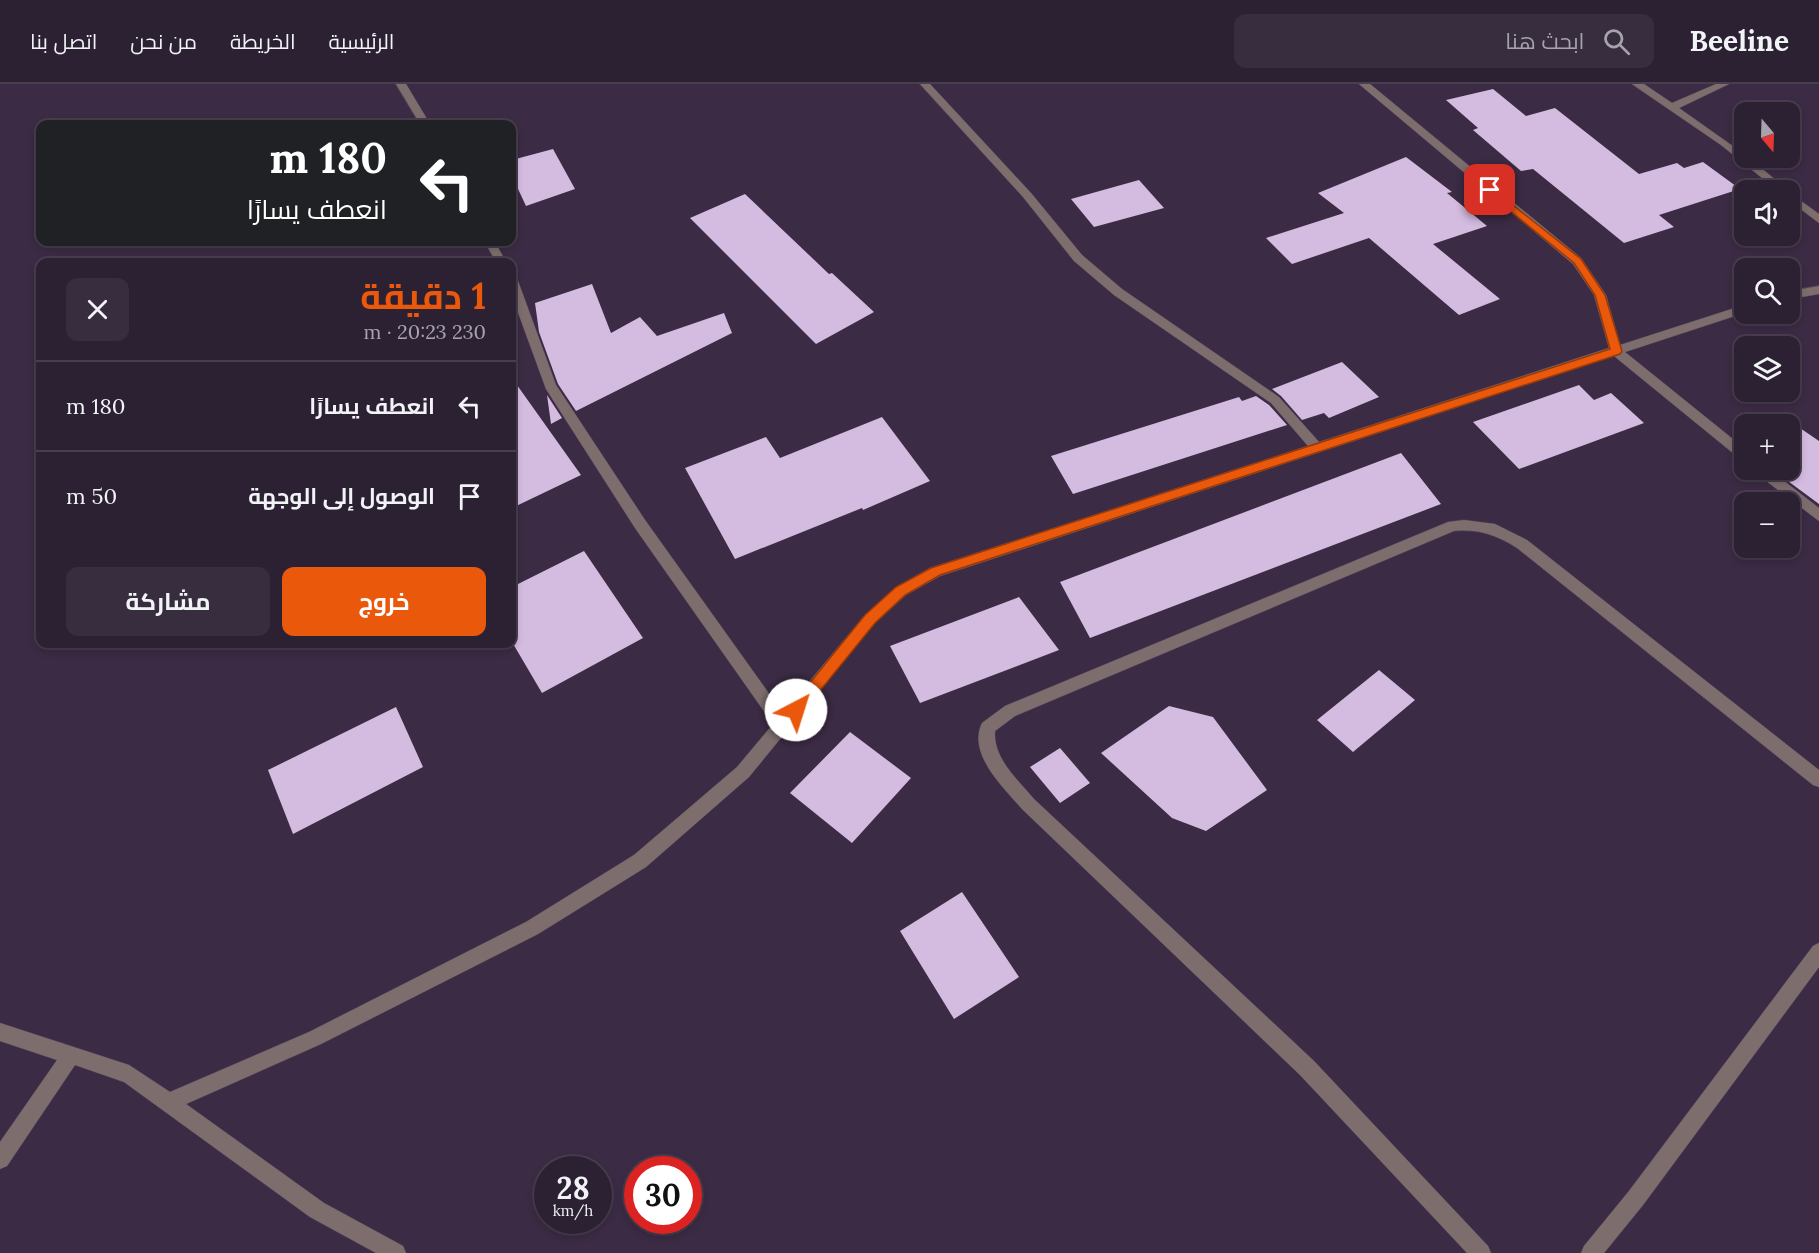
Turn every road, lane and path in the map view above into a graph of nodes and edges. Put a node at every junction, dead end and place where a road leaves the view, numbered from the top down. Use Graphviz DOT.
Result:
graph roads {
  1 [pos="401,84"];
  2 [pos="925,84"];
  3 [pos="1364,84"];
  4 [pos="1636,84"];
  5 [pos="1724,84"];
  6 [pos="1672,107"];
  7 [pos="423,120"];
  8 [pos="1771,180"];
  9 [pos="1800,204"];
  10 [pos="1819,220"];
  11 [pos="1819,290"];
  12 [pos="516,292"];
  13 [pos="1800,293"];
  14 [pos="1734,312"];
  15 [pos="1616,351"];
  16 [pos="1734,447"];
  17 [pos="1317,448"];
  18 [pos="1774,480"];
  19 [pos="1819,516"];
  20 [pos="783,726"];
  21 [pos="1819,780"];
  22 [pos="1819,952"];
  23 [pos="0,1032"];
  24 [pos="70,1056"];
  25 [pos="168,1102"];
  26 [pos="0,1159"];
  27 [pos="396,1253"];
  28 [pos="1481,1253"];
  29 [pos="1591,1253"];
  1 -- 7 [label="street"];
  2 -- 17 [label="street"];
  3 -- 15 [label="street"];
  4 -- 6 [label="street"];
  5 -- 6 [label="street"];
  6 -- 8 [label="street"];
  9 -- 10 [label="street"];
  11 -- 13 [label="street"];
  12 -- 20 [label="street"];
  14 -- 15 [label="street"];
  15 -- 16 [label="street"];
  15 -- 17 [label="street"];
  17 -- 20 [label="street"];
  18 -- 19 [label="street"];
  20 -- 25 [label="street"];
  21 -- 28 [label="street"];
  22 -- 29 [label="street"];
  23 -- 24 [label="street"];
  24 -- 25 [label="street"];
  24 -- 26 [label="street"];
  25 -- 27 [label="street"];
}
